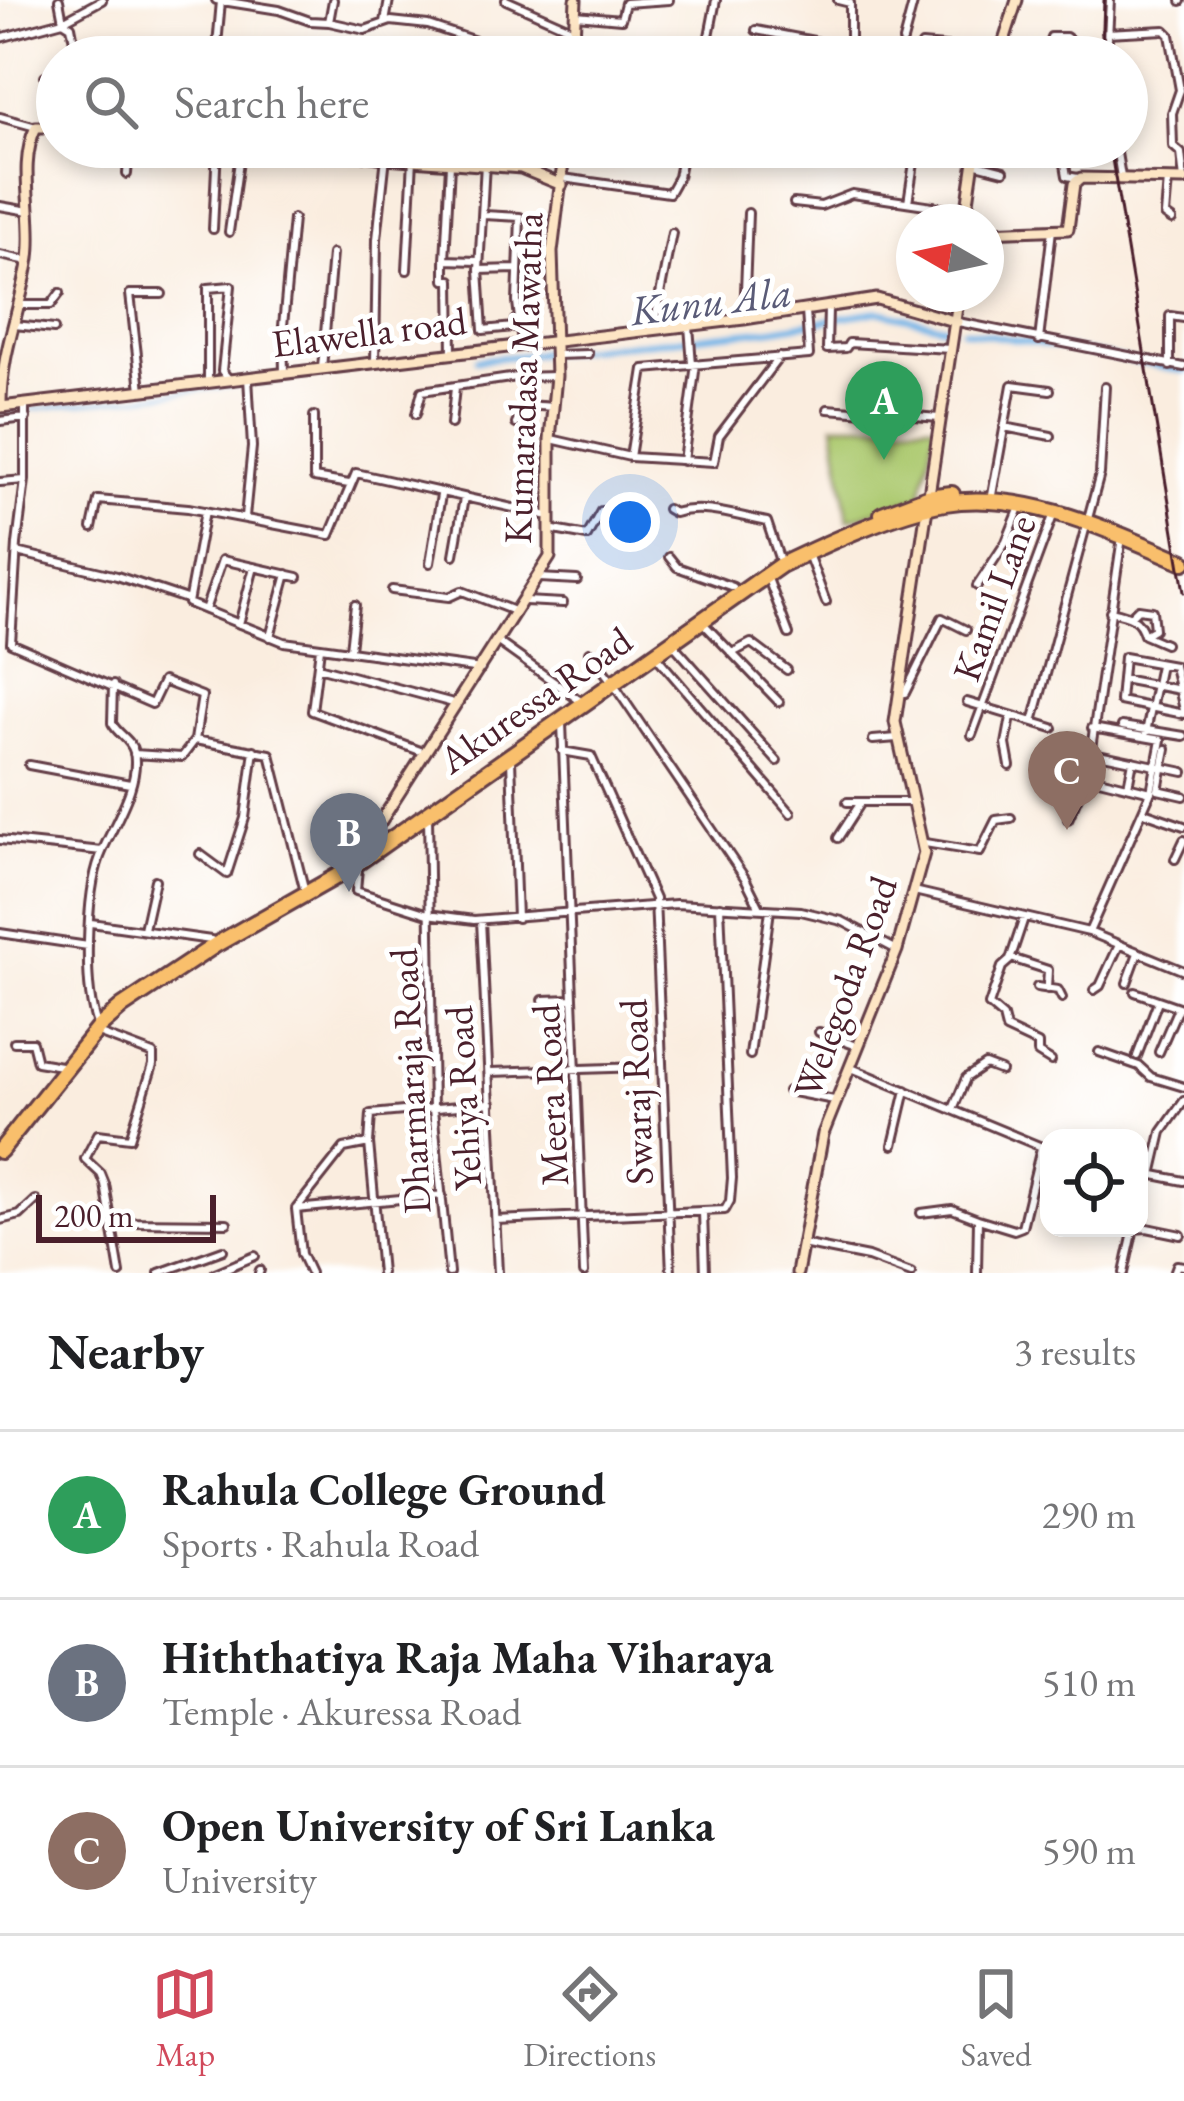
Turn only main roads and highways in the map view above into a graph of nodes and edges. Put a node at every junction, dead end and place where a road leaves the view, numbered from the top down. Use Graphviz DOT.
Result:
graph roads {
  1 [pos="1022,502"];
  2 [pos="926,503"];
  3 [pos="1086,521"];
  4 [pos="1184,557"];
  5 [pos="677,636"];
  6 [pos="612,682"];
  7 [pos="558,723"];
  8 [pos="378,846"];
  9 [pos="260,915"];
  10 [pos="97,1026"];
  11 [pos="0,1140"];
  12 [pos="0,1150"];
  1 -- 2 [label="highway, Akuressa Road"];
  1 -- 2 [label="highway, Akuressa Road"];
  1 -- 3 [label="highway, Akuressa Road"];
  2 -- 5 [label="highway, Akuressa Road"];
  2 -- 5 [label="highway, Akuressa Road"];
  3 -- 4 [label="highway, Akuressa Road"];
  3 -- 4 [label="highway, Akuressa Road"];
  5 -- 6 [label="highway, Akuressa Road"];
  5 -- 6 [label="highway, Akuressa Road"];
  6 -- 7 [label="highway, Akuressa Road"];
  6 -- 7 [label="highway, Akuressa Road"];
  7 -- 8 [label="highway, Akuressa Road"];
  7 -- 8 [label="highway, Akuressa Road"];
  8 -- 9 [label="highway, Akuressa Road"];
  8 -- 9 [label="highway, Akuressa Road"];
  9 -- 10 [label="highway, Akuressa Road"];
  9 -- 10 [label="highway, Akuressa Road"];
  10 -- 11 [label="highway, Akuressa Road"];
  10 -- 12 [label="highway, Akuressa Road"];
}
